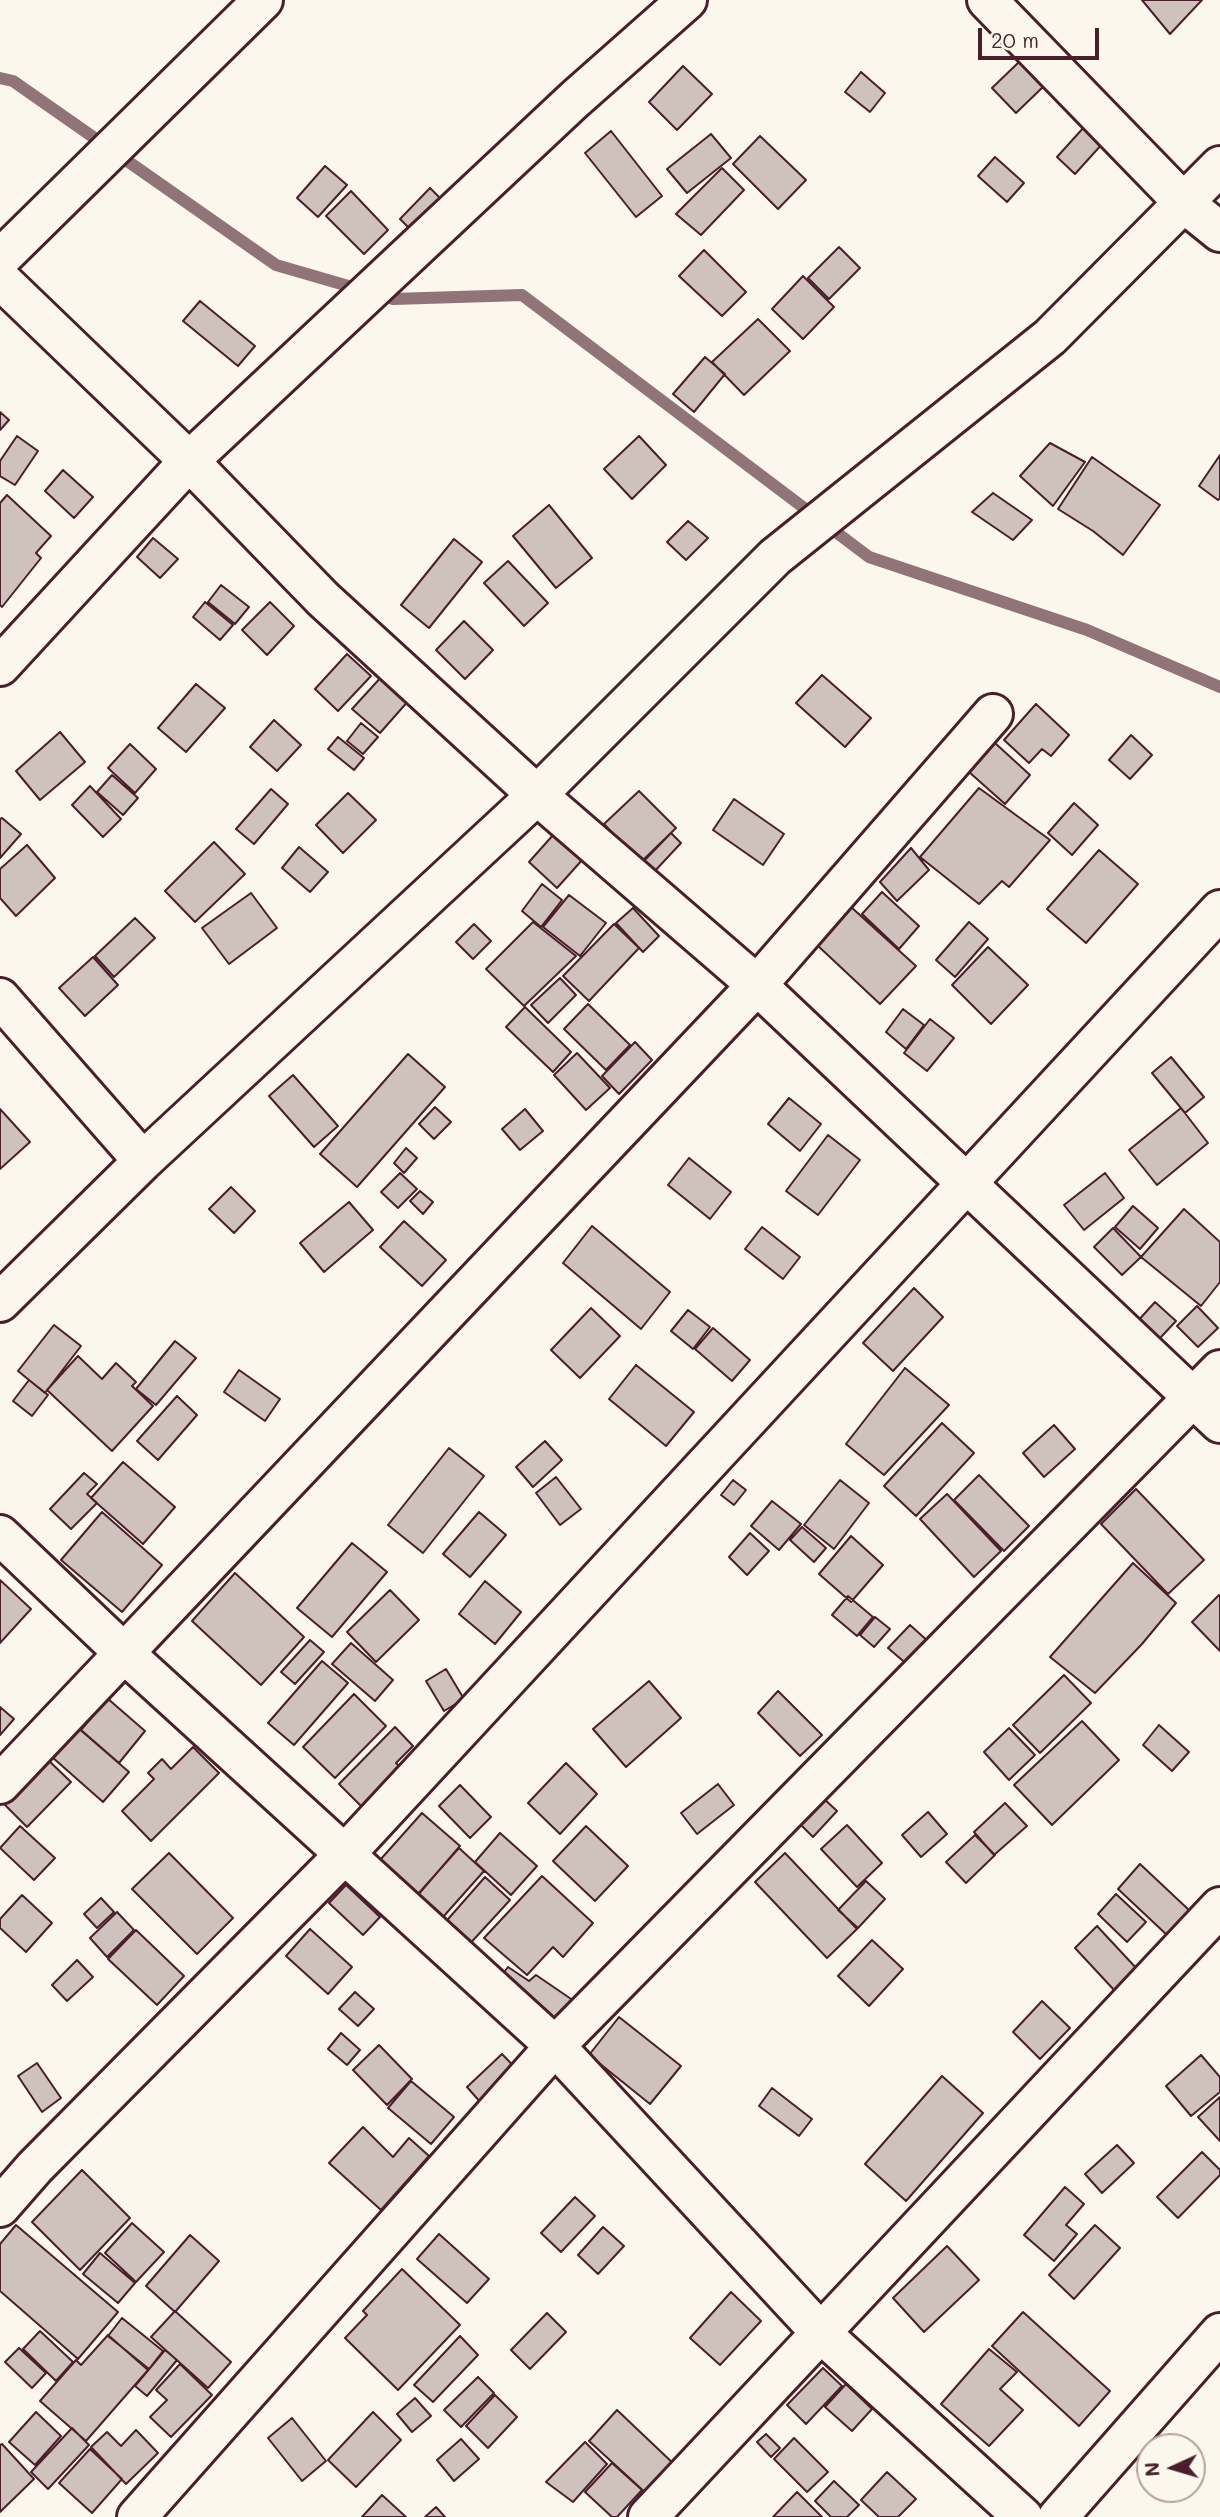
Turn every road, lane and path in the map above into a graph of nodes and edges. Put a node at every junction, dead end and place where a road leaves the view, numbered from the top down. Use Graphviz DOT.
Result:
graph roads {
  1 [pos="263,0"];
  2 [pos="687,0"];
  3 [pos="987,0"];
  4 [pos="1220,166"];
  5 [pos="1184,203"];
  6 [pos="1220,232"];
  7 [pos="0,259"];
  8 [pos="0,279"];
  9 [pos="189,461"];
  10 [pos="0,666"];
  11 [pos="993,715"];
  12 [pos="537,795"];
  13 [pos="1220,910"];
  14 [pos="757,985"];
  15 [pos="0,998"];
  16 [pos="143,1161"];
  17 [pos="967,1184"];
  18 [pos="0,1302"];
  19 [pos="1220,1370"];
  20 [pos="1193,1397"];
  21 [pos="1220,1423"];
  22 [pos="0,1535"];
  23 [pos="124,1653"];
  24 [pos="0,1784"];
  25 [pos="345,1854"];
  26 [pos="1220,1907"];
  27 [pos="555,2046"];
  28 [pos="0,2207"];
  29 [pos="1220,2333"];
  30 [pos="822,2334"];
  31 [pos="137,2517"];
  32 [pos="648,2517"];
  33 [pos="1023,2517"];
  34 [pos="1058,2517"];
  1 -- 7 [label="street"];
  2 -- 9 [label="street"];
  3 -- 5 [label="street"];
  4 -- 5 [label="street"];
  5 -- 6 [label="street"];
  5 -- 12 [label="street"];
  8 -- 9 [label="street"];
  9 -- 10 [label="street"];
  9 -- 12 [label="street"];
  11 -- 14 [label="street"];
  12 -- 14 [label="street"];
  12 -- 16 [label="street"];
  13 -- 17 [label="street"];
  14 -- 17 [label="street"];
  14 -- 23 [label="street"];
  15 -- 16 [label="street"];
  16 -- 18 [label="street"];
  17 -- 20 [label="street"];
  17 -- 25 [label="street"];
  19 -- 20 [label="street"];
  20 -- 21 [label="street"];
  20 -- 27 [label="street"];
  22 -- 23 [label="street"];
  23 -- 24 [label="street"];
  23 -- 25 [label="street"];
  25 -- 27 [label="street"];
  25 -- 28 [label="street"];
  26 -- 30 [label="street"];
  27 -- 30 [label="street"];
  27 -- 31 [label="street"];
  29 -- 34 [label="street"];
  30 -- 32 [label="street"];
  30 -- 33 [label="street"];
}
